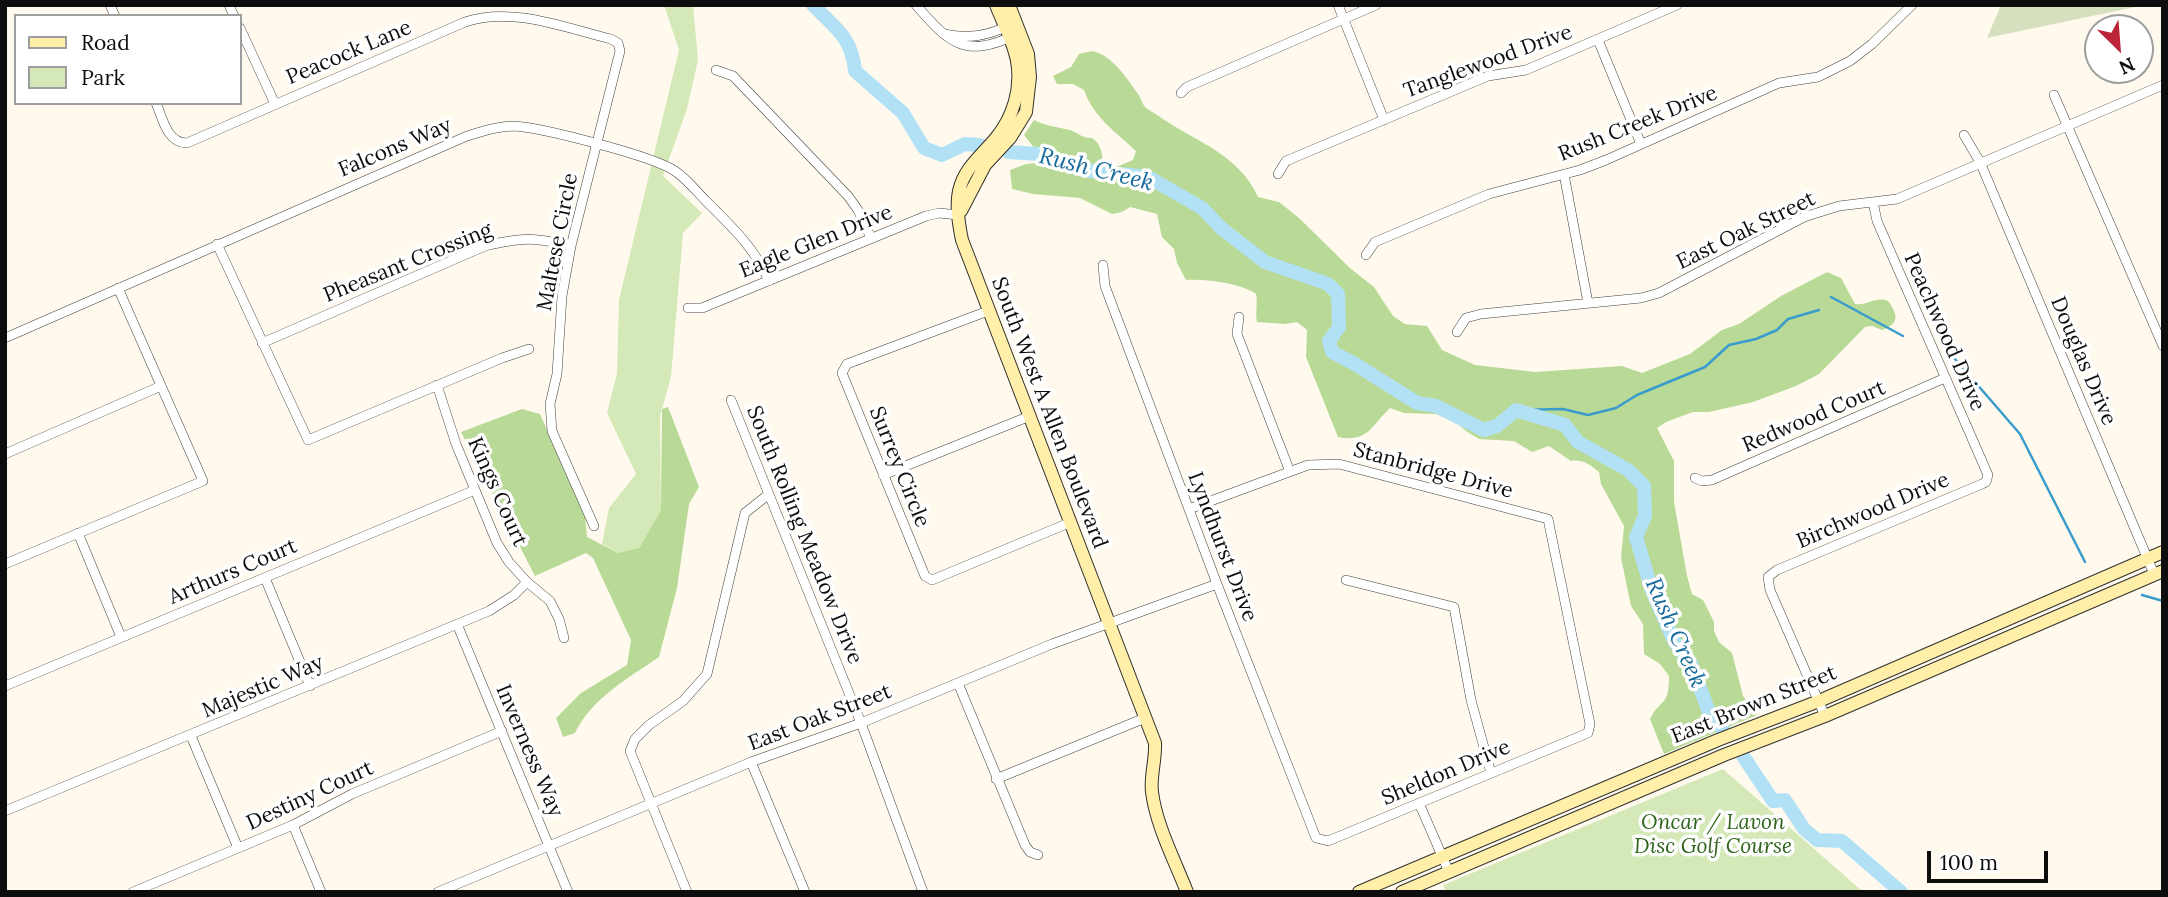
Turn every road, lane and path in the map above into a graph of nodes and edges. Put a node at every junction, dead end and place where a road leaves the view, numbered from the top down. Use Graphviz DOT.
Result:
graph roads {
  1 [pos="916,5"];
  2 [pos="996,5"];
  3 [pos="1009,5"];
  4 [pos="1338,5"];
  5 [pos="1376,5"];
  6 [pos="1912,5"];
  7 [pos="1673,6"];
  8 [pos="1343,20"];
  9 [pos="1012,30"];
  10 [pos="242,32"];
  11 [pos="1598,40"];
  12 [pos="618,43"];
  13 [pos="716,70"];
  14 [pos="2163,85"];
  15 [pos="1181,93"];
  16 [pos="2054,95"];
  17 [pos="275,104"];
  18 [pos="157,105"];
  19 [pos="1384,120"];
  20 [pos="2068,125"];
  21 [pos="1964,135"];
  22 [pos="1641,144"];
  23 [pos="597,145"];
  24 [pos="1980,162"];
  25 [pos="1278,174"];
  26 [pos="1563,174"];
  27 [pos="1873,202"];
  28 [pos="959,215"];
  29 [pos="871,239"];
  30 [pos="217,244"];
  31 [pos="571,246"];
  32 [pos="1366,255"];
  33 [pos="1103,265"];
  34 [pos="769,281"];
  35 [pos="118,288"];
  36 [pos="1588,303"];
  37 [pos="688,308"];
  38 [pos="988,311"];
  39 [pos="1239,317"];
  40 [pos="1457,332"];
  41 [pos="5,338"];
  42 [pos="262,343"];
  43 [pos="2163,346"];
  44 [pos="529,349"];
  45 [pos="1945,378"];
  46 [pos="436,385"];
  47 [pos="161,386"];
  48 [pos="731,400"];
  49 [pos="1030,416"];
  50 [pos="5,454"];
  51 [pos="1290,472"];
  52 [pos="883,475"];
  53 [pos="1988,475"];
  54 [pos="1695,478"];
  55 [pos="475,490"];
  56 [pos="769,494"];
  57 [pos="1189,509"];
  58 [pos="1071,522"];
  59 [pos="594,526"];
  60 [pos="78,533"];
  61 [pos="2163,552"];
  62 [pos="2147,559"];
  63 [pos="5,564"];
  64 [pos="2158,573"];
  65 [pos="265,578"];
  66 [pos="1346,580"];
  67 [pos="527,582"];
  68 [pos="1217,584"];
  69 [pos="1110,623"];
  70 [pos="457,624"];
  71 [pos="121,637"];
  72 [pos="564,638"];
  73 [pos="1930,653"];
  74 [pos="1937,668"];
  75 [pos="958,683"];
  76 [pos="5,686"];
  77 [pos="310,686"];
  78 [pos="1819,701"];
  79 [pos="1825,716"];
  80 [pos="1145,718"];
  81 [pos="861,723"];
  82 [pos="502,731"];
  83 [pos="1588,733"];
  84 [pos="191,736"];
  85 [pos="751,762"];
  86 [pos="1491,773"];
  87 [pos="996,779"];
  88 [pos="651,803"];
  89 [pos="1419,803"];
  90 [pos="5,811"];
  91 [pos="293,825"];
  92 [pos="1317,838"];
  93 [pos="549,845"];
  94 [pos="238,848"];
  95 [pos="1038,855"];
  96 [pos="1443,856"];
  97 [pos="1449,872"];
  98 [pos="133,892"];
  99 [pos="321,892"];
  100 [pos="438,892"];
  101 [pos="568,892"];
  102 [pos="687,892"];
  103 [pos="805,892"];
  104 [pos="923,892"];
  105 [pos="1186,892"];
  106 [pos="1359,892"];
  107 [pos="1402,892"];
  1 -- 9 [label="street"];
  2 -- 9 [label="main road"];
  3 -- 9 [label="main road"];
  4 -- 8 [label="street"];
  5 -- 8 [label="street"];
  6 -- 22 [label="street, Rush Creek Drive"];
  7 -- 11 [label="street, Tanglewood Drive"];
  8 -- 15 [label="street"];
  8 -- 19 [label="street"];
  9 -- 28 [label="main road"];
  10 -- 17 [label="street"];
  11 -- 19 [label="street, Tanglewood Drive"];
  11 -- 22 [label="street"];
  12 -- 17 [label="street, Peacock Lane"];
  12 -- 23 [label="street, Maltese Circle"];
  13 -- 29 [label="street"];
  14 -- 20 [label="street, East Oak Street"];
  16 -- 20 [label="street"];
  17 -- 18 [label="street, Peacock Lane"];
  19 -- 25 [label="street, Tanglewood Drive"];
  20 -- 24 [label="street, East Oak Street"];
  20 -- 43 [label="street"];
  21 -- 24 [label="street, Douglas Drive"];
  22 -- 26 [label="street, Rush Creek Drive"];
  23 -- 30 [label="street, Falcons Way"];
  23 -- 31 [label="street, Maltese Circle"];
  23 -- 34 [label="street, Falcons Way"];
  24 -- 27 [label="street, East Oak Street"];
  24 -- 62 [label="street, Douglas Drive"];
  26 -- 32 [label="street, Rush Creek Drive"];
  26 -- 36 [label="street"];
  27 -- 36 [label="street, East Oak Street"];
  27 -- 45 [label="street, Peachwood Drive"];
  28 -- 29 [label="street, Eagle Glen Drive"];
  28 -- 38 [label="main road, South West A Allen Boulevard"];
  29 -- 34 [label="street, Eagle Glen Drive"];
  30 -- 35 [label="street, Falcons Way"];
  30 -- 42 [label="street"];
  31 -- 42 [label="street, Pheasant Crossing"];
  31 -- 59 [label="street, Maltese Circle"];
  33 -- 57 [label="street, Lyndhurst Drive"];
  34 -- 37 [label="street, Eagle Glen Drive"];
  35 -- 41 [label="street, Falcons Way"];
  35 -- 47 [label="street"];
  36 -- 40 [label="street, East Oak Street"];
  38 -- 49 [label="main road, South West A Allen Boulevard"];
  38 -- 52 [label="street, Surrey Circle"];
  39 -- 51 [label="street"];
  42 -- 46 [label="street"];
  44 -- 46 [label="street"];
  45 -- 53 [label="street, Peachwood Drive"];
  45 -- 54 [label="street, Redwood Court"];
  46 -- 55 [label="street, Kings Court"];
  47 -- 50 [label="street"];
  47 -- 60 [label="street"];
  48 -- 56 [label="street, South Rolling Meadow Drive"];
  49 -- 52 [label="street"];
  49 -- 58 [label="main road, South West A Allen Boulevard"];
  51 -- 57 [label="street, Stanbridge Drive"];
  51 -- 83 [label="street, Stanbridge Drive"];
  52 -- 58 [label="street, Surrey Circle"];
  53 -- 78 [label="street, Birchwood Drive"];
  55 -- 65 [label="street, Arthurs Court"];
  55 -- 67 [label="street, Kings Court"];
  56 -- 81 [label="street, South Rolling Meadow Drive"];
  56 -- 88 [label="street"];
  57 -- 68 [label="street, Lyndhurst Drive"];
  58 -- 69 [label="main road, South West A Allen Boulevard"];
  60 -- 63 [label="street"];
  60 -- 71 [label="street"];
  61 -- 62 [label="main road, East Brown Street"];
  62 -- 64 [label="street, Douglas Drive"];
  62 -- 73 [label="main road, East Brown Street"];
  64 -- 74 [label="main road, East Brown Street"];
  65 -- 71 [label="street, Arthurs Court"];
  65 -- 77 [label="street"];
  66 -- 86 [label="street"];
  67 -- 70 [label="street, Majestic Way"];
  67 -- 72 [label="street, Kings Court"];
  68 -- 69 [label="street, East Oak Street"];
  68 -- 92 [label="street, Lyndhurst Drive"];
  69 -- 75 [label="street, East Oak Street"];
  69 -- 80 [label="main road, South West A Allen Boulevard"];
  70 -- 77 [label="street, Majestic Way"];
  70 -- 82 [label="street, Inverness Way"];
  71 -- 76 [label="street, Arthurs Court"];
  73 -- 74 [label="main road"];
  73 -- 78 [label="main road, East Brown Street"];
  74 -- 79 [label="main road, East Brown Street"];
  75 -- 81 [label="street, East Oak Street"];
  75 -- 87 [label="street"];
  77 -- 84 [label="street, Majestic Way"];
  78 -- 79 [label="street"];
  78 -- 96 [label="main road, East Brown Street"];
  79 -- 97 [label="main road, East Brown Street"];
  80 -- 87 [label="street"];
  80 -- 105 [label="main road, South West A Allen Boulevard"];
  81 -- 85 [label="street, East Oak Street"];
  81 -- 104 [label="street, South Rolling Meadow Drive"];
  82 -- 91 [label="street, Destiny Court"];
  82 -- 93 [label="street, Inverness Way"];
  83 -- 86 [label="street, Sheldon Drive"];
  84 -- 90 [label="street, Majestic Way"];
  84 -- 94 [label="street"];
  85 -- 88 [label="street, East Oak Street"];
  85 -- 103 [label="street"];
  86 -- 89 [label="street, Sheldon Drive"];
  87 -- 95 [label="street"];
  88 -- 93 [label="street, East Oak Street"];
  88 -- 102 [label="street"];
  89 -- 92 [label="street, Sheldon Drive"];
  89 -- 96 [label="street"];
  91 -- 94 [label="street, Destiny Court"];
  91 -- 99 [label="street"];
  93 -- 100 [label="street, East Oak Street"];
  93 -- 101 [label="street, Inverness Way"];
  94 -- 98 [label="street, Destiny Court"];
  96 -- 97 [label="street"];
  96 -- 106 [label="main road, East Brown Street"];
  97 -- 107 [label="main road, East Brown Street"];
}
